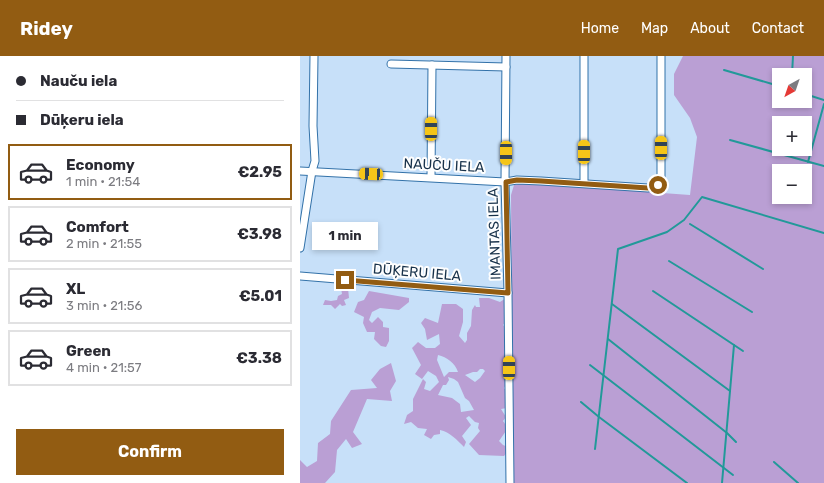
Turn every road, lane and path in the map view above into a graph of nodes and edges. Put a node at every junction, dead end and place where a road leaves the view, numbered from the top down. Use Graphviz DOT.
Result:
graph roads {
  1 [pos="314,56"];
  2 [pos="506,56"];
  3 [pos="584,56"];
  4 [pos="660,56"];
  5 [pos="391,64"];
  6 [pos="432,65"];
  7 [pos="506,67"];
  8 [pos="300,171"];
  9 [pos="312,171"];
  10 [pos="431,177"];
  11 [pos="506,182"];
  12 [pos="584,184"];
  13 [pos="300,248"];
  14 [pos="300,276"];
  15 [pos="508,293"];
  16 [pos="510,483"];
  1 -- 9 [label="street"];
  2 -- 7 [label="street, IMANTAS IELA"];
  3 -- 12 [label="street"];
  4 -- 12 [label="street, NAUČU IELA"];
  5 -- 6 [label="street"];
  6 -- 7 [label="street"];
  6 -- 10 [label="street"];
  7 -- 11 [label="street, IMANTAS IELA"];
  8 -- 9 [label="street, NAUČU IELA"];
  9 -- 10 [label="street, NAUČU IELA"];
  9 -- 13 [label="street"];
  10 -- 11 [label="street, NAUČU IELA"];
  11 -- 12 [label="street, NAUČU IELA"];
  11 -- 15 [label="street, IMANTAS IELA"];
  14 -- 15 [label="street, DŪĶERU IELA"];
  15 -- 16 [label="street, IMANTAS IELA"];
}
